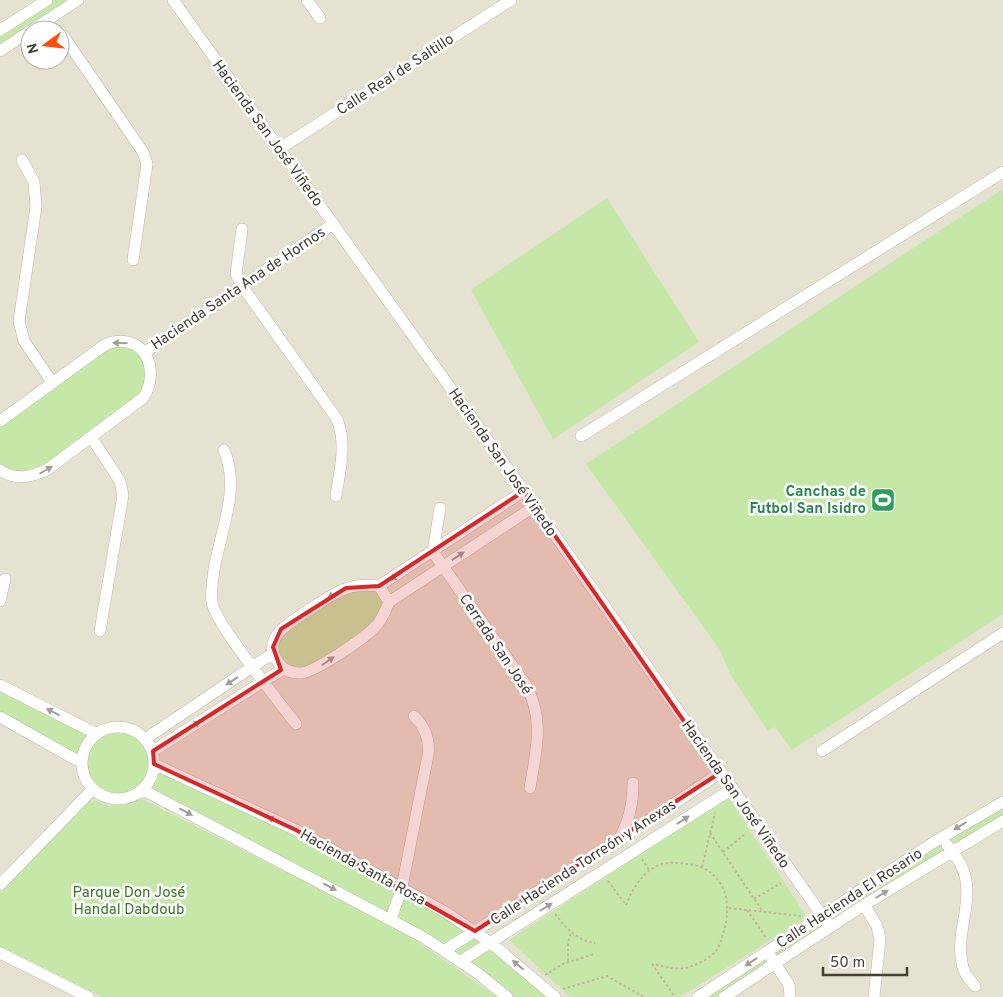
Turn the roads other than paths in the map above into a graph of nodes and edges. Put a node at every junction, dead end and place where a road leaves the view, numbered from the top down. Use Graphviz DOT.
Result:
graph roads {
  1 [pos="78,0"];
  2 [pos="173,0"];
  3 [pos="307,0"];
  4 [pos="511,0"];
  5 [pos="45,2"];
  6 [pos="51,18"];
  7 [pos="320,18"];
  8 [pos="48,20"];
  9 [pos="0,30"];
  10 [pos="20,38"];
  11 [pos="70,45"];
  12 [pos="0,51"];
  13 [pos="279,149"];
  14 [pos="22,160"];
  15 [pos="1003,172"];
  16 [pos="333,224"];
  17 [pos="242,230"];
  18 [pos="133,260"];
  19 [pos="242,286"];
  20 [pos="144,353"];
  21 [pos="52,382"];
  22 [pos="0,421"];
  23 [pos="580,436"];
  24 [pos="91,437"];
  25 [pos="224,450"];
  26 [pos="0,470"];
  27 [pos="524,491"];
  28 [pos="336,496"];
  29 [pos="535,506"];
  30 [pos="440,508"];
  31 [pos="433,552"];
  32 [pos="442,566"];
  33 [pos="4,580"];
  34 [pos="379,586"];
  35 [pos="0,602"];
  36 [pos="389,602"];
  37 [pos="100,631"];
  38 [pos="1003,633"];
  39 [pos="273,653"];
  40 [pos="253,667"];
  41 [pos="283,669"];
  42 [pos="263,681"];
  43 [pos="0,685"];
  44 [pos="414,716"];
  45 [pos="0,717"];
  46 [pos="296,724"];
  47 [pos="97,734"];
  48 [pos="146,739"];
  49 [pos="822,750"];
  50 [pos="153,752"];
  51 [pos="82,763"];
  52 [pos="154,764"];
  53 [pos="720,773"];
  54 [pos="633,783"];
  55 [pos="93,788"];
  56 [pos="530,788"];
  57 [pos="732,789"];
  58 [pos="143,790"];
  59 [pos="1003,802"];
  60 [pos="1003,821"];
  61 [pos="941,838"];
  62 [pos="618,841"];
  63 [pos="951,851"];
  64 [pos="623,858"];
  65 [pos="0,885"];
  66 [pos="402,887"];
  67 [pos="864,905"];
  68 [pos="822,916"];
  69 [pos="392,919"];
  70 [pos="830,927"];
  71 [pos="475,931"];
  72 [pos="491,943"];
  73 [pos="445,950"];
  74 [pos="770,950"];
  75 [pos="0,953"];
  76 [pos="461,961"];
  77 [pos="775,963"];
  78 [pos="975,986"];
  79 [pos="554,996"];
  80 [pos="88,997"];
  81 [pos="507,997"];
  82 [pos="698,997"];
  83 [pos="724,997"];
  84 [pos="790,997"];
  85 [pos="874,997"];
  1 -- 6 [label="street"];
  2 -- 13 [label="street, Hacienda San José Viñedo"];
  3 -- 7 [label="street"];
  4 -- 13 [label="street, Calle Real de Saltillo"];
  5 -- 6 [label="street"];
  5 -- 9 [label="street"];
  6 -- 8 [label="street"];
  10 -- 12 [label="street"];
  11 -- 18 [label="street"];
  13 -- 16 [label="street, Hacienda San José Viñedo"];
  14 -- 21 [label="street"];
  15 -- 23 [label="street"];
  16 -- 19 [label="street, Hacienda Santa Ana de Hornos"];
  16 -- 27 [label="street, Hacienda San José Viñedo"];
  17 -- 19 [label="street"];
  19 -- 20 [label="street, Hacienda Santa Ana de Hornos"];
  19 -- 28 [label="street"];
  20 -- 21 [label="street, one-way"];
  20 -- 24 [label="street"];
  21 -- 22 [label="street"];
  26 -- 24 [label="street, one-way"];
  24 -- 37 [label="street"];
  25 -- 40 [label="street"];
  27 -- 29 [label="street, Hacienda San José Viñedo"];
  27 -- 31 [label="street"];
  32 -- 29 [label="street, one-way"];
  29 -- 53 [label="street, Hacienda San José Viñedo"];
  30 -- 31 [label="street"];
  31 -- 32 [label="street, Cerrada San José"];
  31 -- 34 [label="street, one-way"];
  32 -- 36 [label="street"];
  32 -- 56 [label="street, Cerrada San José"];
  33 -- 35 [label="street"];
  34 -- 36 [label="street"];
  34 -- 39 [label="street, one-way"];
  41 -- 36 [label="street, one-way"];
  38 -- 49 [label="street"];
  39 -- 40 [label="street"];
  39 -- 41 [label="street"];
  40 -- 42 [label="street"];
  40 -- 48 [label="street, one-way"];
  41 -- 42 [label="street"];
  42 -- 46 [label="street"];
  50 -- 42 [label="street, one-way"];
  47 -- 43 [label="street, one-way"];
  44 -- 66 [label="street"];
  45 -- 51 [label="street"];
  47 -- 48 [label="street"];
  47 -- 51 [label="street"];
  48 -- 50 [label="street"];
  50 -- 52 [label="street"];
  51 -- 55 [label="street"];
  52 -- 58 [label="street"];
  66 -- 52 [label="street, Hacienda Santa Rosa, one-way"];
  53 -- 57 [label="street, Hacienda San José Viñedo"];
  53 -- 62 [label="street, Calle Hacienda Torreón y Anexas"];
  54 -- 62 [label="street"];
  55 -- 58 [label="street"];
  55 -- 65 [label="street"];
  64 -- 57 [label="street, Calle Hacienda Torreón y Anexas, one-way"];
  57 -- 68 [label="street, Hacienda San José Viñedo"];
  58 -- 69 [label="street, one-way"];
  59 -- 61 [label="street, Calle Hacienda El Rosario, one-way"];
  60 -- 63 [label="street, Calle Hacienda El Rosario"];
  61 -- 63 [label="street"];
  61 -- 68 [label="street, Calle Hacienda El Rosario"];
  62 -- 64 [label="street"];
  62 -- 71 [label="street, Calle Hacienda Torreón y Anexas"];
  67 -- 63 [label="street, Calle Hacienda El Rosario, one-way"];
  63 -- 78 [label="street"];
  72 -- 64 [label="street, Calle Hacienda Torreón y Anexas, one-way"];
  66 -- 69 [label="street"];
  66 -- 71 [label="street, Hacienda Santa Rosa"];
  67 -- 70 [label="street, Calle Hacienda El Rosario"];
  67 -- 85 [label="street"];
  68 -- 70 [label="street, Hacienda San José Viñedo"];
  68 -- 74 [label="street, Calle Hacienda El Rosario"];
  69 -- 73 [label="street"];
  70 -- 77 [label="street, Calle Hacienda El Rosario"];
  71 -- 72 [label="street, Hacienda Santa Rosa"];
  71 -- 73 [label="street, Calle Hacienda Torreón y Anexas"];
  72 -- 76 [label="street, Calle Hacienda Torreón y Anexas"];
  79 -- 72 [label="street, Hacienda Santa Rosa, one-way"];
  73 -- 76 [label="street"];
  74 -- 77 [label="street"];
  74 -- 82 [label="street, Calle Hacienda El Rosario, one-way"];
  75 -- 80 [label="street"];
  76 -- 81 [label="street"];
  77 -- 83 [label="street, Calle Hacienda El Rosario"];
  77 -- 84 [label="street"];
}
